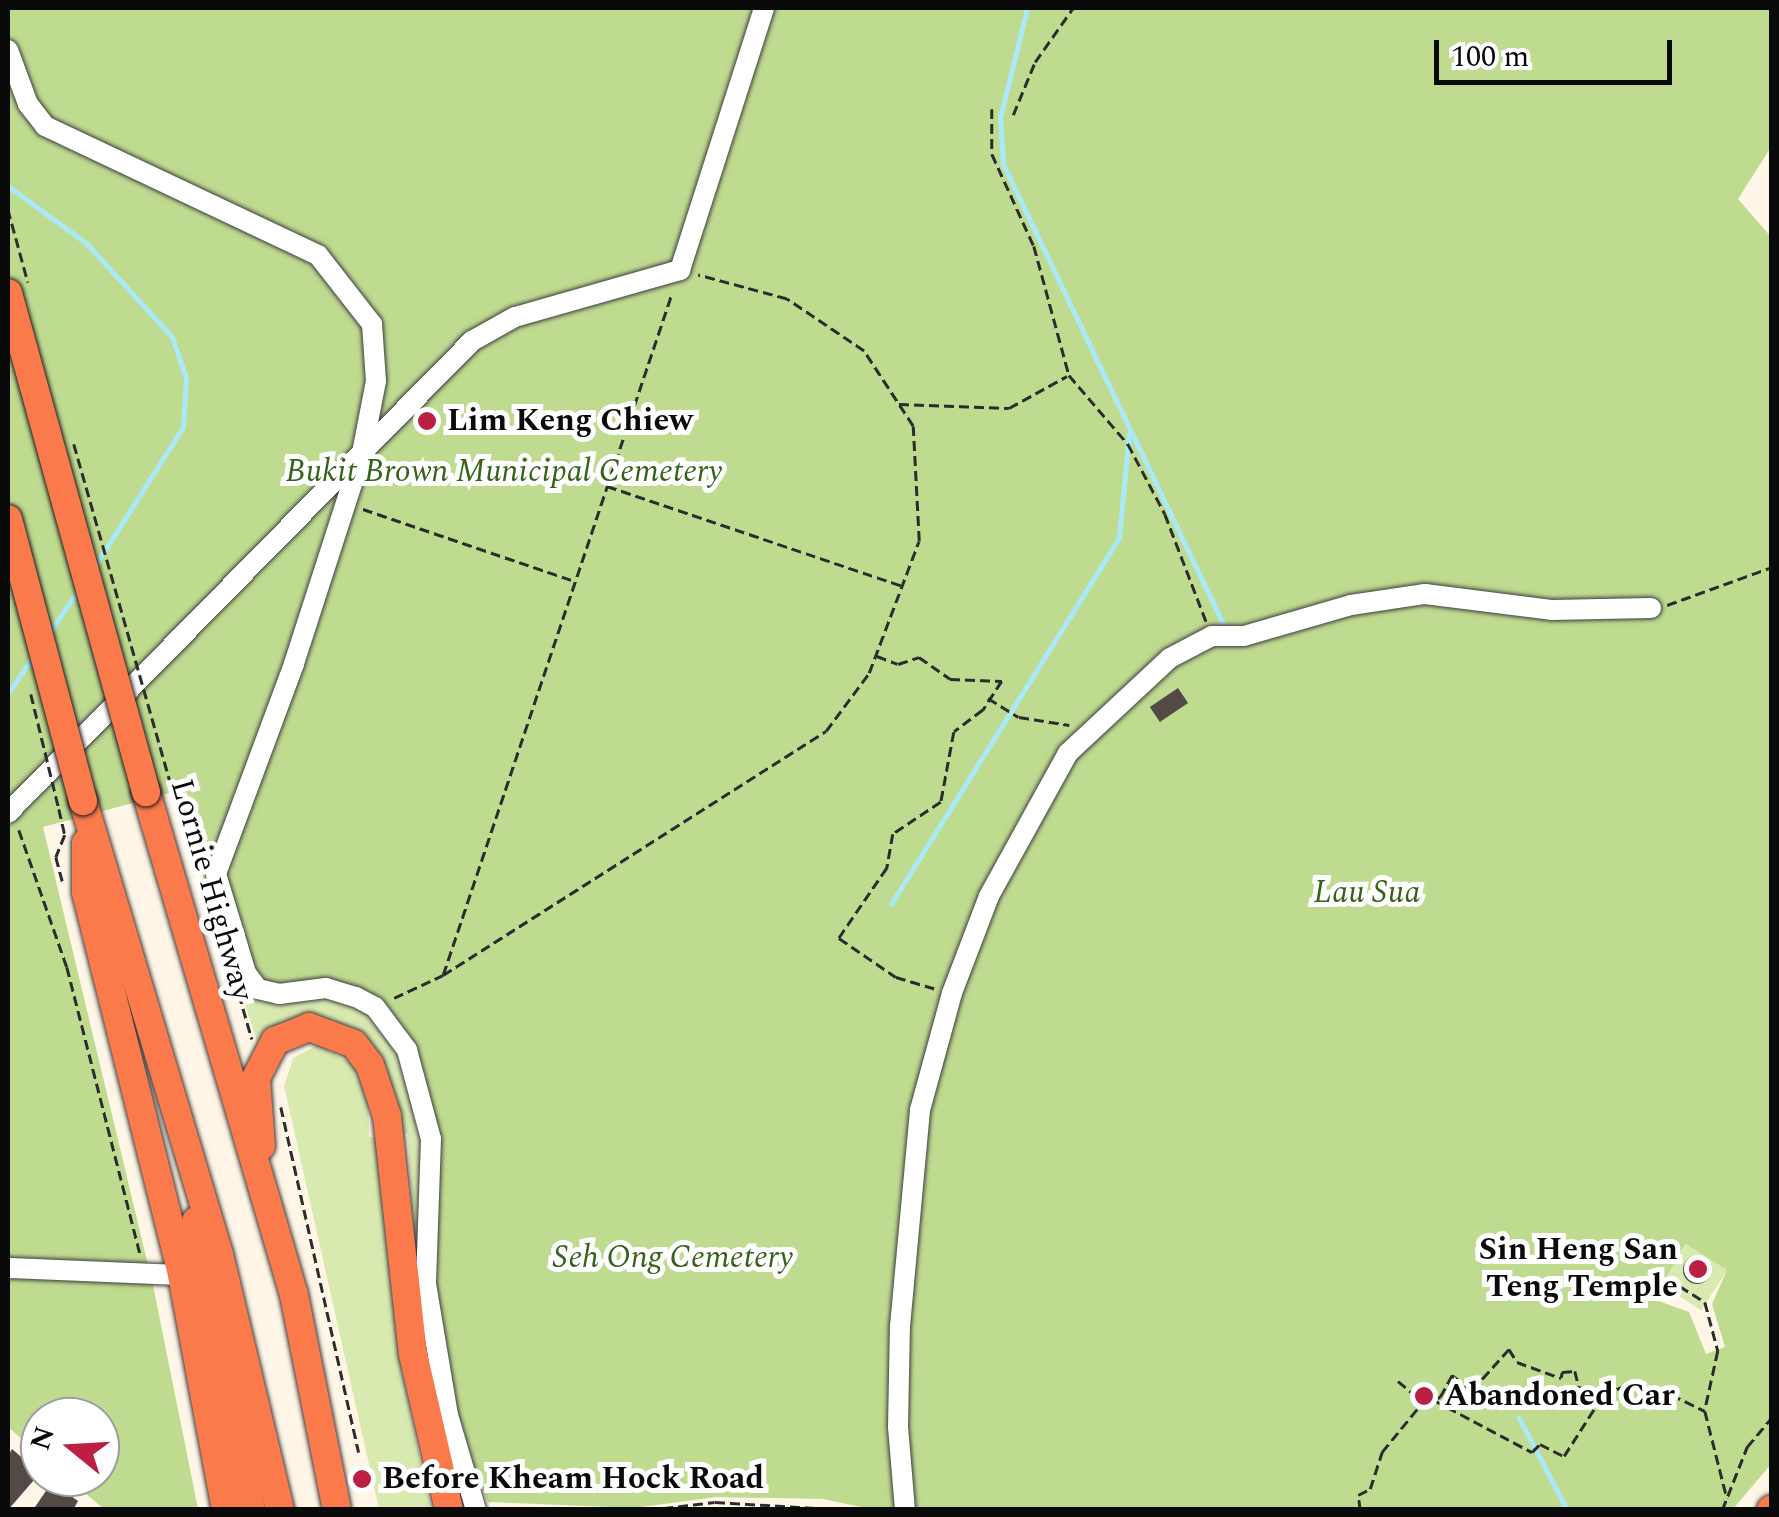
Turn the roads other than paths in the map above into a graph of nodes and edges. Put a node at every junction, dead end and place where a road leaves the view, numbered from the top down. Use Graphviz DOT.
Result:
graph roads {
  1 [pos="764,8"];
  2 [pos="8,50"];
  3 [pos="19,292"];
  4 [pos="362,453"];
  5 [pos="8,518"];
  6 [pos="1651,608"];
  7 [pos="76,807"];
  8 [pos="9,812"];
  9 [pos="186,1142"];
  10 [pos="264,1202"];
  11 [pos="8,1268"];
  12 [pos="182,1275"];
  13 [pos="226,1510"];
  14 [pos="250,1510"];
  15 [pos="280,1510"];
  16 [pos="337,1510"];
  17 [pos="449,1510"];
  18 [pos="476,1510"];
  19 [pos="905,1510"];
  1 -- 4 [label="lane"];
  2 -- 4 [label="lane"];
  3 -- 10 [label="highway, Lornie Highway, bridge"];
  4 -- 8 [label="lane"];
  4 -- 18 [label="lane"];
  5 -- 7 [label="highway, bridge"];
  6 -- 19 [label="lane"];
  7 -- 9 [label="highway"];
  7 -- 12 [label="highway"];
  9 -- 14 [label="highway"];
  9 -- 15 [label="highway"];
  10 -- 16 [label="highway, Lornie Highway"];
  10 -- 17 [label="highway"];
  11 -- 12 [label="lane"];
  12 -- 13 [label="highway"];
}
